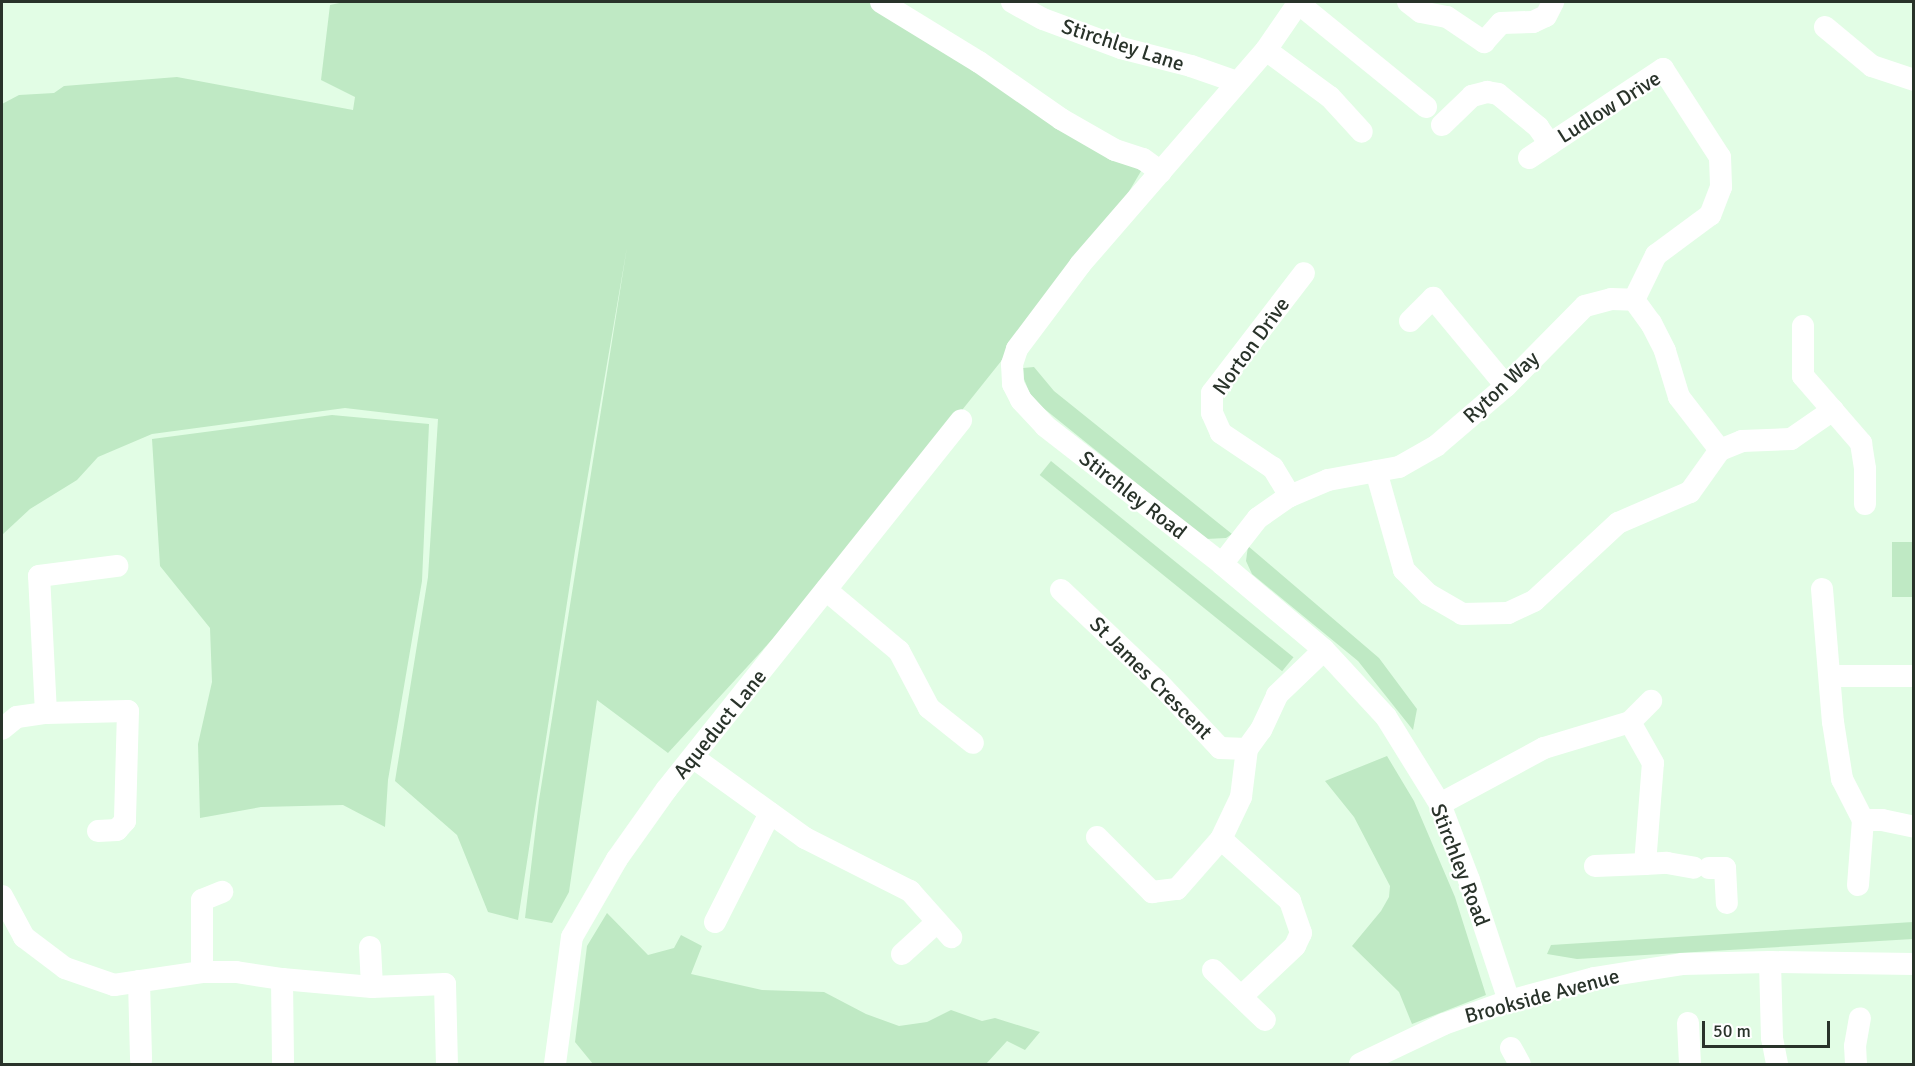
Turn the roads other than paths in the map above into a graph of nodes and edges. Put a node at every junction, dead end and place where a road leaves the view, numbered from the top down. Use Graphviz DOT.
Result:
graph roads {
  1 [pos="881,2"];
  2 [pos="1012,2"];
  3 [pos="1299,2"];
  4 [pos="1408,2"];
  5 [pos="1552,2"];
  6 [pos="1825,27"];
  7 [pos="1266,50"];
  8 [pos="1914,80"];
  9 [pos="1237,82"];
  10 [pos="1426,107"];
  11 [pos="1442,125"];
  12 [pos="1362,132"];
  13 [pos="1550,144"];
  14 [pos="1529,158"];
  15 [pos="1161,172"];
  16 [pos="1304,273"];
  17 [pos="1634,300"];
  18 [pos="1410,321"];
  19 [pos="1803,326"];
  20 [pos="1506,386"];
  21 [pos="1833,410"];
  22 [pos="961,420"];
  23 [pos="1720,450"];
  24 [pos="1376,471"];
  25 [pos="1290,496"];
  26 [pos="1865,504"];
  27 [pos="1221,564"];
  28 [pos="117,566"];
  29 [pos="1822,589"];
  30 [pos="826,590"];
  31 [pos="1061,590"];
  32 [pos="1324,650"];
  33 [pos="1831,676"];
  34 [pos="1914,676"];
  35 [pos="1651,701"];
  36 [pos="46,713"];
  37 [pos="1630,722"];
  38 [pos="2,729"];
  39 [pos="973,743"];
  40 [pos="1247,749"];
  41 [pos="694,758"];
  42 [pos="1440,804"];
  43 [pos="770,813"];
  44 [pos="1863,820"];
  45 [pos="1914,827"];
  46 [pos="98,831"];
  47 [pos="1097,837"];
  48 [pos="1221,838"];
  49 [pos="1656,863"];
  50 [pos="1595,866"];
  51 [pos="1858,885"];
  52 [pos="222,892"];
  53 [pos="2,896"];
  54 [pos="1727,903"];
  55 [pos="8,922"];
  56 [pos="715,922"];
  57 [pos="370,947"];
  58 [pos="902,954"];
  59 [pos="1770,962"];
  60 [pos="1914,964"];
  61 [pos="1213,970"];
  62 [pos="202,972"];
  63 [pos="282,980"];
  64 [pos="140,981"];
  65 [pos="372,987"];
  66 [pos="1242,996"];
  67 [pos="1509,1001"];
  68 [pos="1860,1018"];
  69 [pos="1265,1020"];
  70 [pos="1688,1023"];
  71 [pos="141,1060"];
  72 [pos="283,1065"];
  73 [pos="447,1065"];
  74 [pos="555,1065"];
  75 [pos="1360,1065"];
  76 [pos="1690,1065"];
  77 [pos="1777,1065"];
  78 [pos="1856,1065"];
  1 -- 15 [label="street"];
  2 -- 9 [label="street, Stirchley Lane"];
  3 -- 7 [label="street, Stirchley Road"];
  3 -- 10 [label="street"];
  4 -- 5 [label="street"];
  6 -- 8 [label="street"];
  7 -- 9 [label="street, Stirchley Road"];
  7 -- 12 [label="street"];
  9 -- 15 [label="street, Stirchley Road"];
  11 -- 13 [label="street"];
  13 -- 14 [label="street, Ludlow Drive"];
  13 -- 17 [label="street, Ludlow Drive"];
  15 -- 27 [label="street, Stirchley Road"];
  16 -- 25 [label="street, Norton Drive"];
  17 -- 20 [label="street, Ryton Way"];
  17 -- 23 [label="street"];
  18 -- 20 [label="street"];
  19 -- 21 [label="street"];
  20 -- 24 [label="street, Ryton Way"];
  21 -- 23 [label="street"];
  21 -- 26 [label="street"];
  22 -- 30 [label="street, Aqueduct Lane"];
  23 -- 24 [label="street"];
  24 -- 25 [label="street, Ryton Way"];
  25 -- 27 [label="street, Ryton Way"];
  27 -- 32 [label="street, Stirchley Road"];
  28 -- 36 [label="street"];
  29 -- 33 [label="street"];
  30 -- 39 [label="street"];
  30 -- 41 [label="street, Aqueduct Lane"];
  31 -- 40 [label="street, St James Crescent"];
  32 -- 40 [label="street"];
  32 -- 42 [label="street, Stirchley Road"];
  33 -- 34 [label="street"];
  33 -- 44 [label="street"];
  35 -- 37 [label="street"];
  36 -- 38 [label="street"];
  36 -- 46 [label="street"];
  37 -- 42 [label="street"];
  37 -- 49 [label="street"];
  40 -- 48 [label="street"];
  41 -- 43 [label="street"];
  41 -- 74 [label="street, Aqueduct Lane"];
  42 -- 67 [label="street, Stirchley Road"];
  43 -- 56 [label="street"];
  43 -- 58 [label="street"];
  44 -- 45 [label="street"];
  44 -- 51 [label="street"];
  47 -- 48 [label="street"];
  48 -- 66 [label="street"];
  49 -- 50 [label="street"];
  49 -- 54 [label="street"];
  52 -- 62 [label="street"];
  53 -- 55 [label="street"];
  55 -- 64 [label="street"];
  57 -- 65 [label="street"];
  59 -- 60 [label="street, Brookside Avenue"];
  59 -- 67 [label="street, Brookside Avenue"];
  59 -- 77 [label="street"];
  61 -- 66 [label="street"];
  62 -- 63 [label="street"];
  62 -- 64 [label="street"];
  63 -- 65 [label="street"];
  63 -- 72 [label="street"];
  64 -- 71 [label="street"];
  65 -- 73 [label="street"];
  66 -- 69 [label="street"];
  67 -- 75 [label="street, Brookside Avenue"];
  68 -- 78 [label="street"];
  70 -- 76 [label="street"];
}
